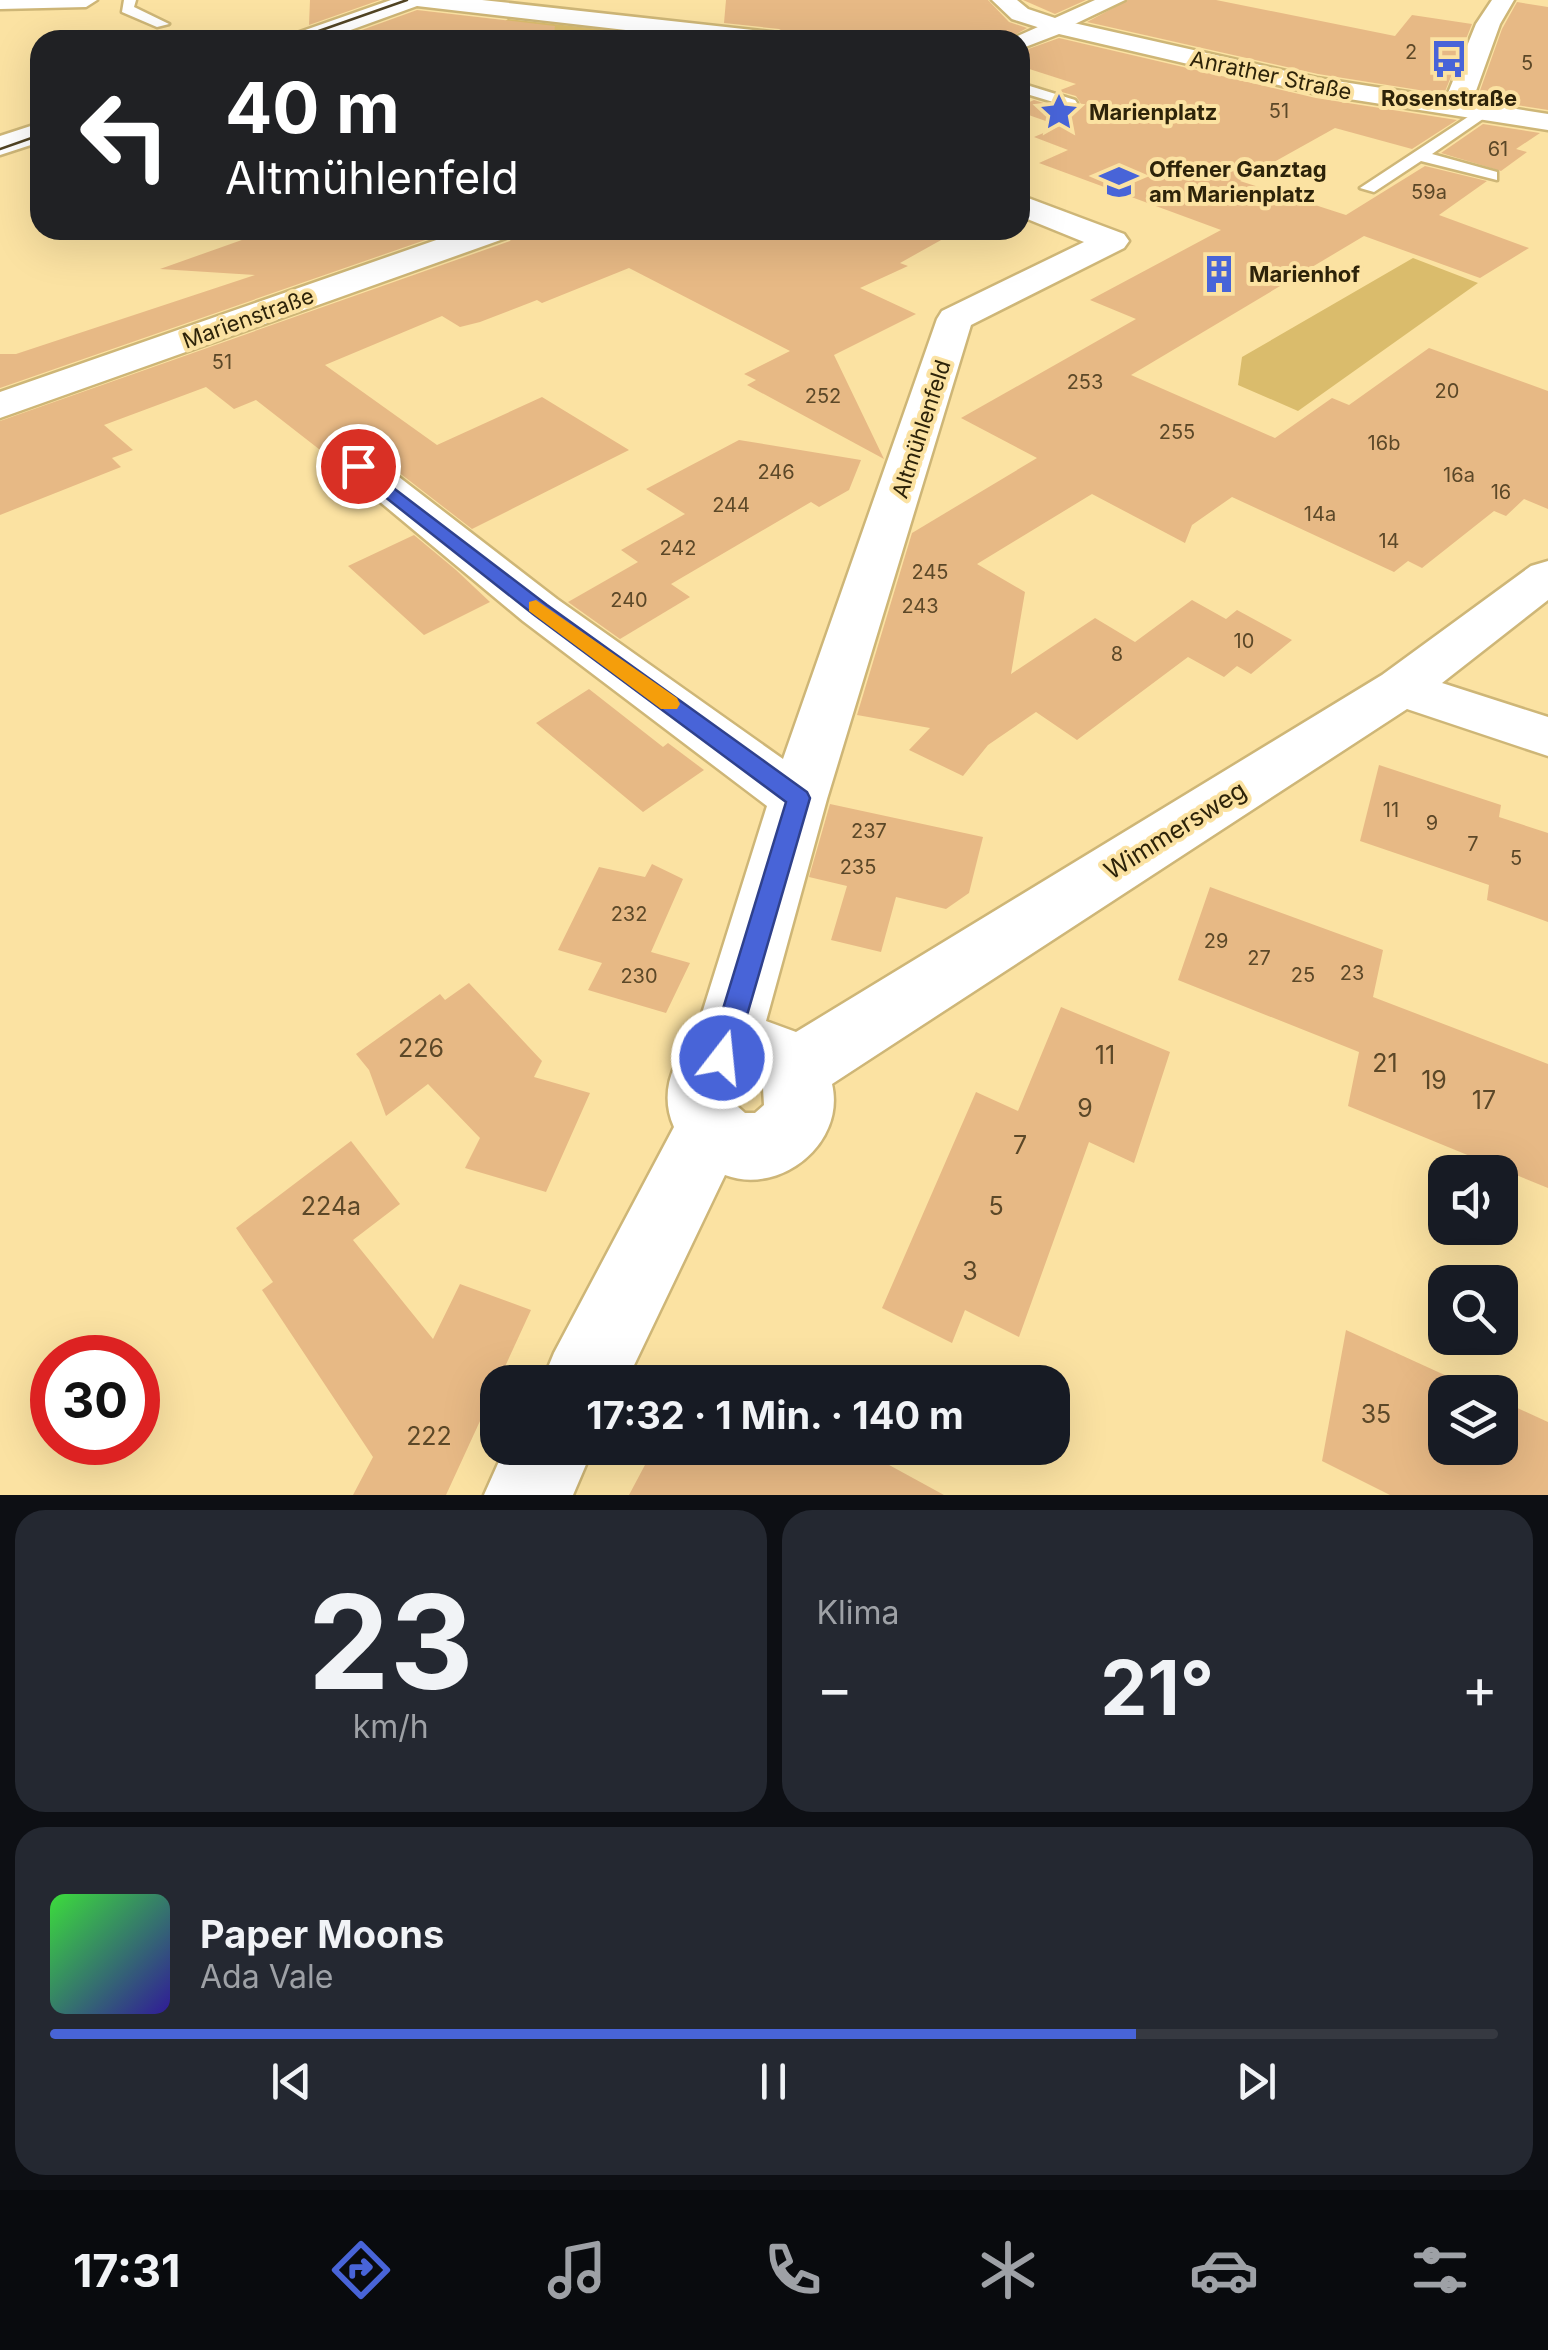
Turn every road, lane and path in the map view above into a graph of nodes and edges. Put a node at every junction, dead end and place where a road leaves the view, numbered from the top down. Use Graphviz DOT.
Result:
graph roads {
  1 [pos="74,0"];
  2 [pos="86,0"];
  3 [pos="130,0"];
  4 [pos="416,0"];
  5 [pos="1003,0"];
  6 [pos="1114,0"];
  7 [pos="1503,0"];
  8 [pos="0,2"];
  9 [pos="162,24"];
  10 [pos="1056,26"];
  11 [pos="329,30"];
  12 [pos="688,30"];
  13 [pos="1030,38"];
  14 [pos="1030,91"];
  15 [pos="1070,103"];
  16 [pos="1456,108"];
  17 [pos="1484,112"];
  18 [pos="1548,122"];
  19 [pos="30,136"];
  20 [pos="0,146"];
  21 [pos="1418,155"];
  22 [pos="1491,176"];
  23 [pos="1368,188"];
  24 [pos="1030,209"];
  25 [pos="469,240"];
  26 [pos="0,406"];
  27 [pos="358,466"];
  28 [pos="1548,576"];
  29 [pos="1401,688"];
  30 [pos="1548,736"];
  31 [pos="798,798"];
  32 [pos="716,1094"];
  33 [pos="591,1365"];
  34 [pos="542,1465"];
  35 [pos="528,1495"];
  1 -- 2 [label="street"];
  1 -- 8 [label="street"];
  3 -- 9 [label="lane"];
  4 -- 11 [label="street"];
  4 -- 12 [label="street"];
  5 -- 10 [label="street, Anrather Straße"];
  6 -- 10 [label="street"];
  7 -- 16 [label="street"];
  10 -- 13 [label="street"];
  10 -- 16 [label="street, Anrather Straße"];
  14 -- 15 [label="lane"];
  16 -- 17 [label="street, Anrather Straße"];
  17 -- 18 [label="street, Anrather Straße"];
  17 -- 21 [label="lane"];
  19 -- 20 [label="street"];
  21 -- 22 [label="lane"];
  21 -- 23 [label="lane"];
  24 -- 31 [label="street, Altmühlenfeld"];
  25 -- 26 [label="street, Marienstraße"];
  27 -- 31 [label="street"];
  28 -- 29 [label="street, Wimmersweg"];
  29 -- 30 [label="street"];
  29 -- 32 [label="street, Wimmersweg"];
  31 -- 32 [label="street, Altmühlenfeld"];
  32 -- 33 [label="street, Altmühlenfeld"];
  34 -- 35 [label="street"];
}
